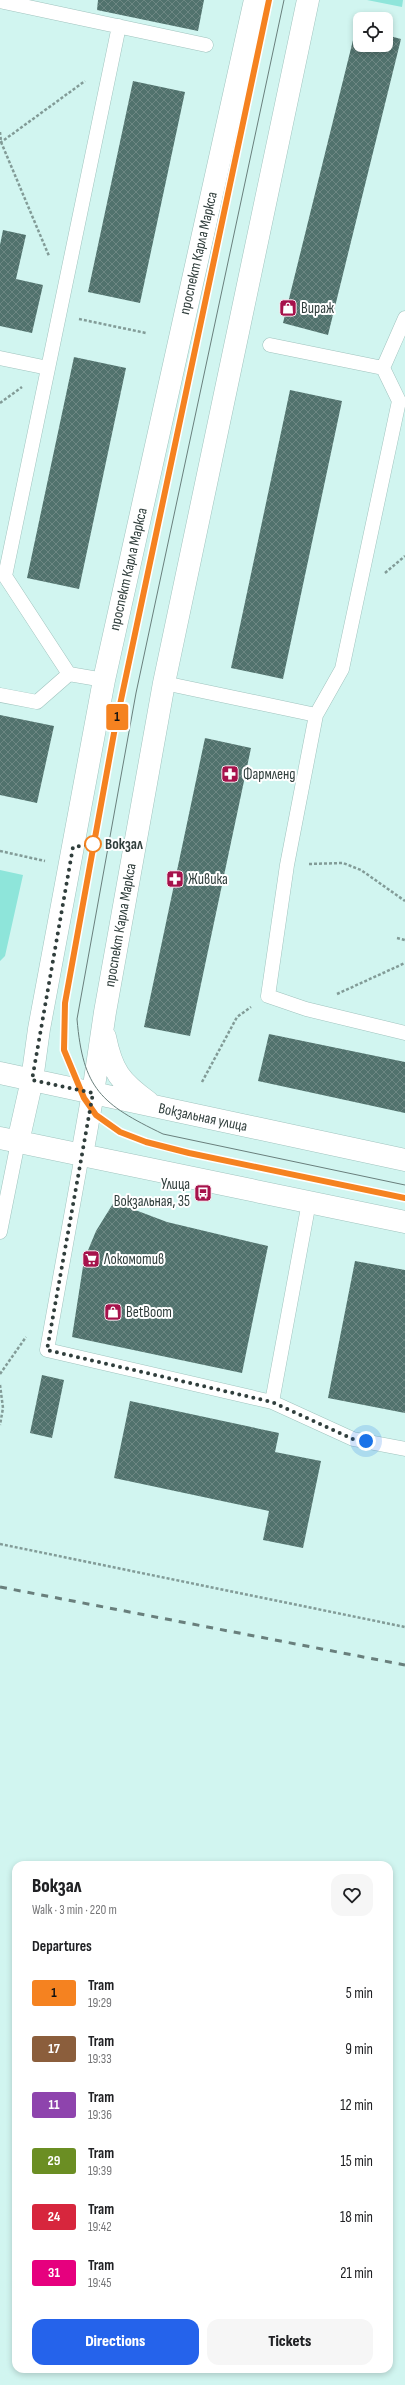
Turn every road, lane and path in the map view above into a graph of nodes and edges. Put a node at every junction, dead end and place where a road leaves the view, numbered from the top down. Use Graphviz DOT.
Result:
graph roads {
  1 [pos="255,0"];
  2 [pos="308,0"];
  3 [pos="0,1"];
  4 [pos="119,26"];
  5 [pos="206,45"];
  6 [pos="112,62"];
  7 [pos="0,132"];
  8 [pos="1,143"];
  9 [pos="64,290"];
  10 [pos="59,315"];
  11 [pos="405,318"];
  12 [pos="146,333"];
  13 [pos="270,345"];
  14 [pos="0,358"];
  15 [pos="48,368"];
  16 [pos="383,368"];
  17 [pos="402,402"];
  18 [pos="2,576"];
  19 [pos="69,674"];
  20 [pos="104,680"];
  21 [pos="164,683"];
  22 [pos="0,696"];
  23 [pos="316,715"];
  24 [pos="0,851"];
  25 [pos="36,858"];
  26 [pos="287,865"];
  27 [pos="405,901"];
  28 [pos="397,938"];
  29 [pos="405,940"];
  30 [pos="405,963"];
  31 [pos="268,996"];
  32 [pos="306,1009"];
  33 [pos="103,1028"];
  34 [pos="405,1033"];
  35 [pos="0,1074"];
  36 [pos="32,1080"];
  37 [pos="202,1082"];
  38 [pos="93,1093"];
  39 [pos="154,1106"];
  40 [pos="9,1140"];
  41 [pos="82,1155"];
  42 [pos="405,1160"];
  43 [pos="309,1202"];
  44 [pos="405,1222"];
  45 [pos="0,1232"];
  46 [pos="27,1336"];
  47 [pos="0,1374"];
  48 [pos="0,1385"];
  49 [pos="272,1402"];
  50 [pos="0,1425"];
  51 [pos="405,1449"];
  52 [pos="0,1544"];
  53 [pos="405,1627"];
  1 -- 20 [label="main road, проспект Карла Маркса"];
  2 -- 21 [label="main road, проспект Карла Маркса"];
  3 -- 4 [label="lane"];
  4 -- 5 [label="lane"];
  4 -- 6 [label="lane"];
  6 -- 8 [label="path"];
  6 -- 9 [label="lane"];
  7 -- 8 [label="path"];
  8 -- 9 [label="path"];
  9 -- 10 [label="lane"];
  10 -- 12 [label="path"];
  10 -- 15 [label="lane"];
  11 -- 16 [label="lane"];
  13 -- 16 [label="lane"];
  14 -- 15 [label="lane"];
  15 -- 18 [label="lane"];
  16 -- 17 [label="lane"];
  17 -- 23 [label="lane"];
  18 -- 19 [label="lane"];
  19 -- 20 [label="lane"];
  19 -- 22 [label="lane"];
  20 -- 36 [label="main road, проспект Карла Маркса"];
  21 -- 23 [label="lane"];
  21 -- 33 [label="main road, проспект Карла Маркса"];
  23 -- 26 [label="lane"];
  24 -- 25 [label="path"];
  26 -- 27 [label="path"];
  26 -- 31 [label="lane"];
  28 -- 29 [label="path"];
  30 -- 32 [label="path"];
  31 -- 32 [label="lane"];
  31 -- 37 [label="path"];
  32 -- 34 [label="lane"];
  33 -- 38 [label="main road, проспект Карла Маркса"];
  33 -- 39 [label="main road, проспект Карла Маркса"];
  35 -- 36 [label="main road, Вокзальная улица"];
  36 -- 38 [label="main road, Вокзальная улица"];
  36 -- 40 [label="main road, проспект Карла Маркса"];
  38 -- 39 [label="main road, Вокзальная улица"];
  38 -- 41 [label="main road, проспект Карла Маркса"];
  39 -- 42 [label="main road, Вокзальная улица"];
  40 -- 41 [label="main road"];
  40 -- 45 [label="lane"];
  41 -- 43 [label="main road"];
  41 -- 49 [label="lane"];
  43 -- 44 [label="main road"];
  43 -- 49 [label="lane"];
  46 -- 47 [label="path"];
  48 -- 50 [label="path"];
  49 -- 51 [label="lane"];
  52 -- 53 [label="path"];
}
